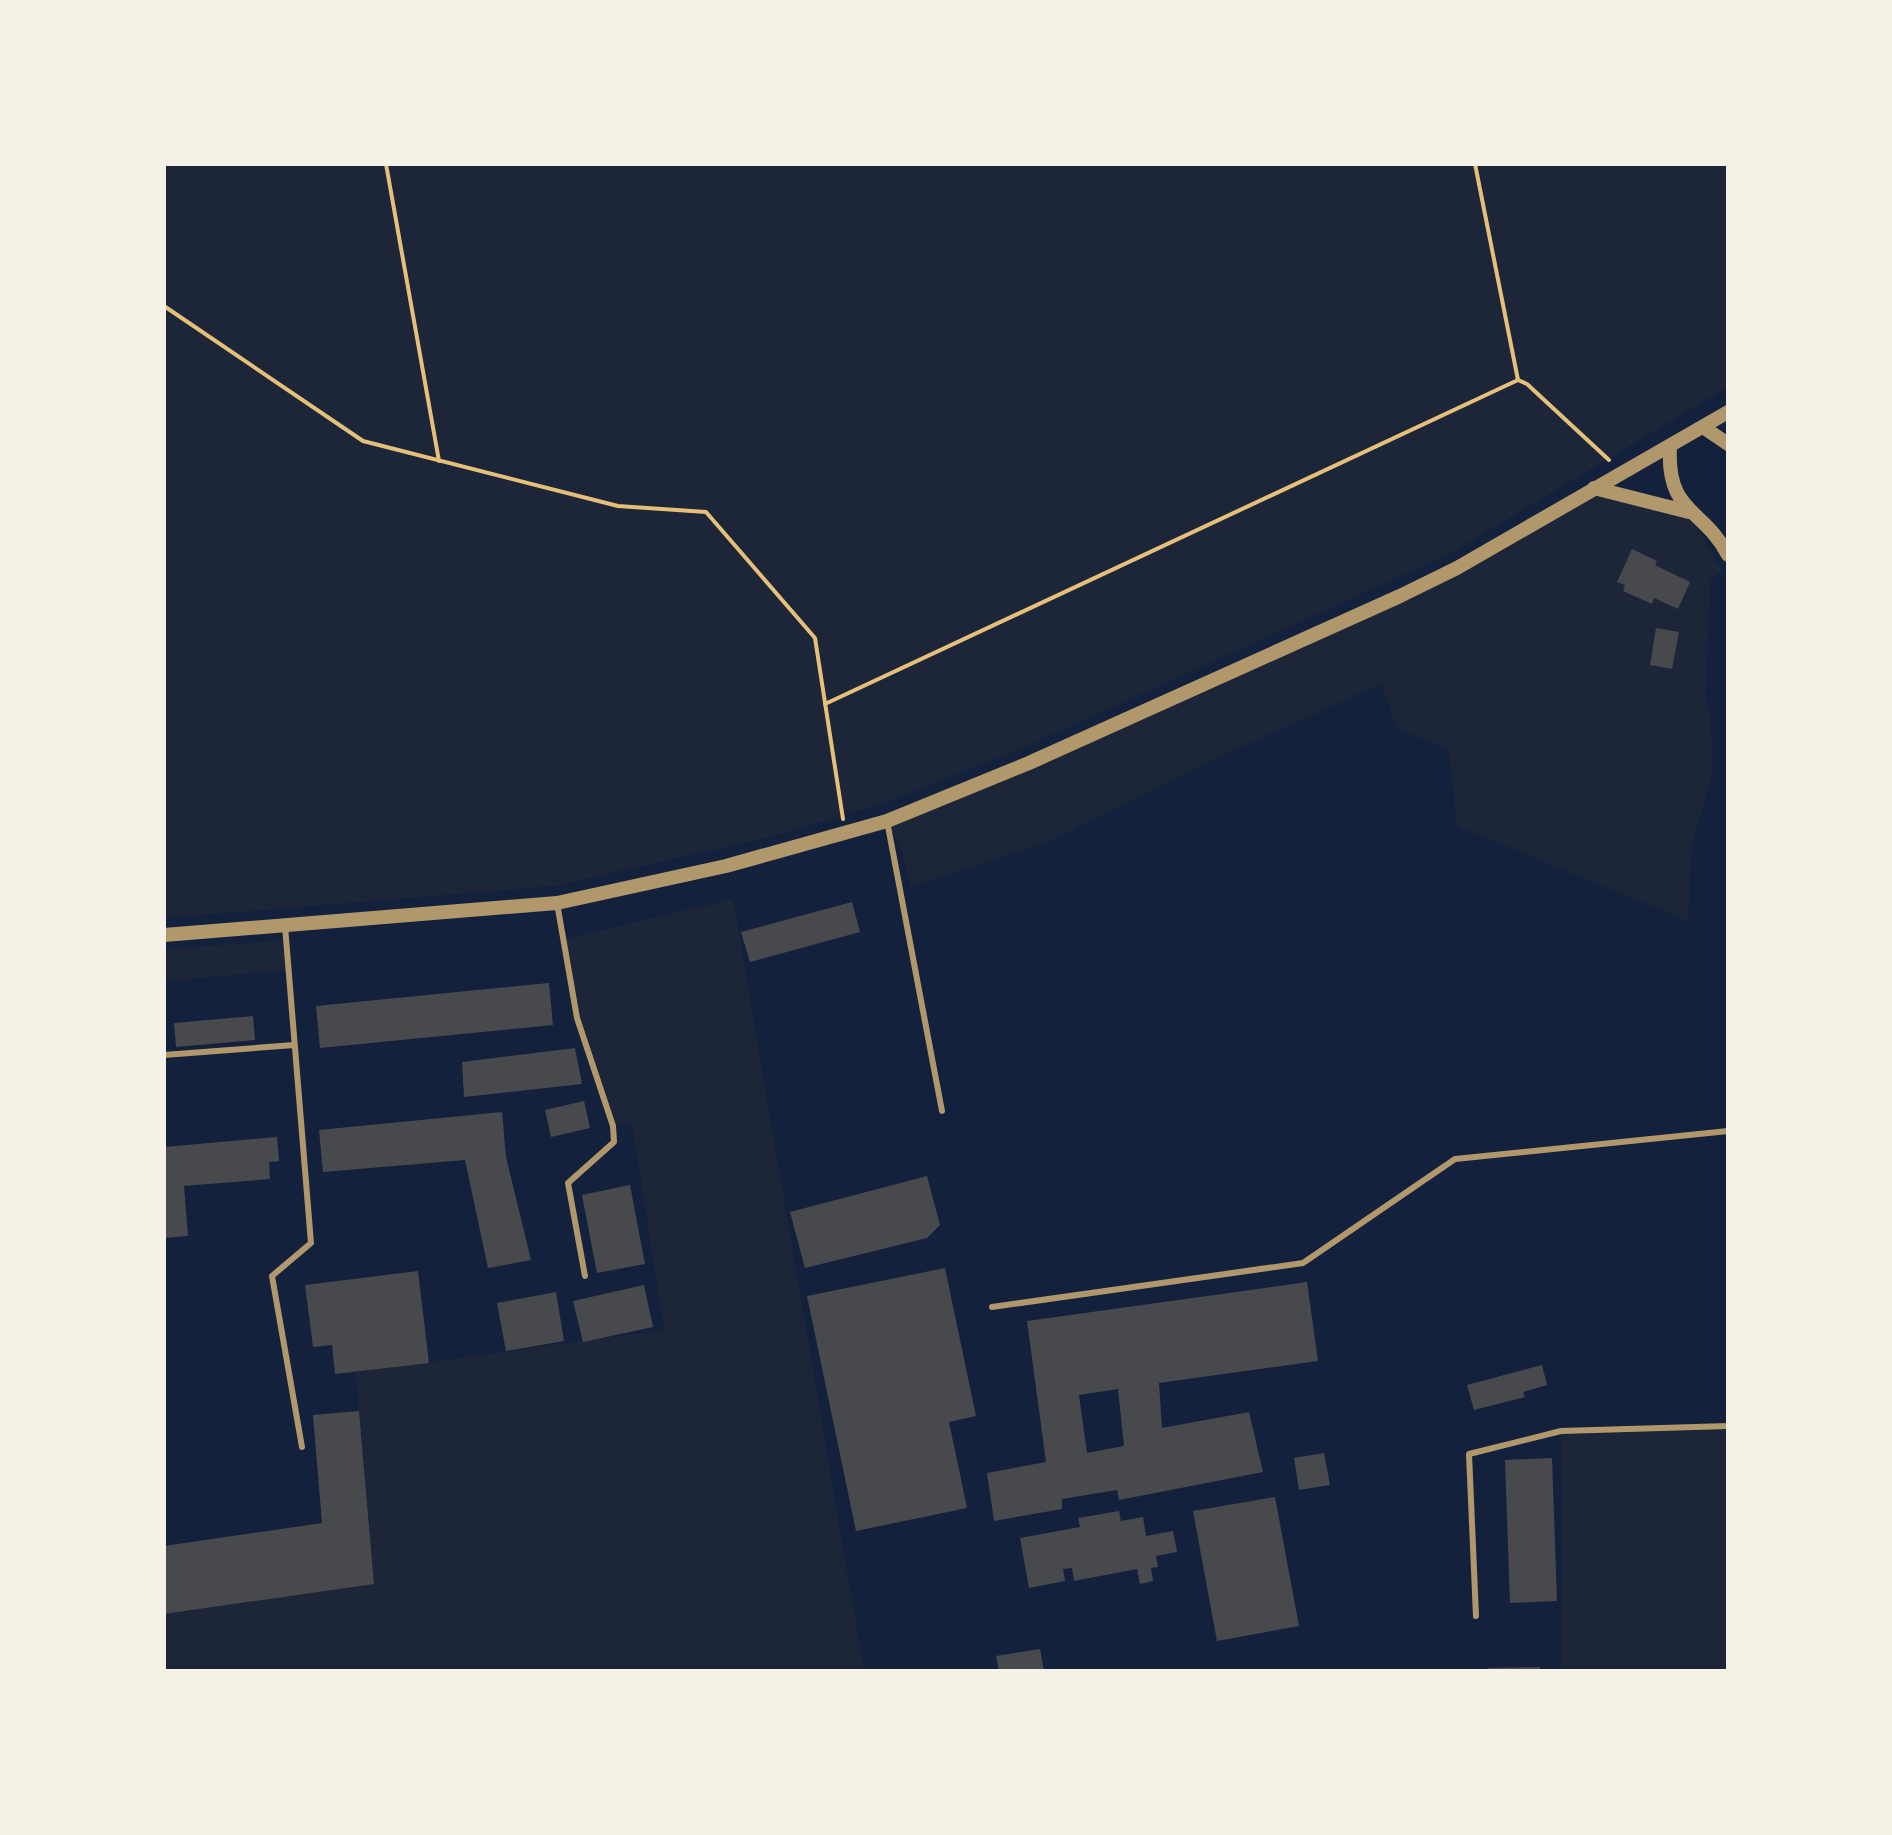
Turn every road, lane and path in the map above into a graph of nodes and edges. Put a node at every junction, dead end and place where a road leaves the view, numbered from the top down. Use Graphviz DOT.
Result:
graph roads {
  1 [pos="386,164"];
  2 [pos="1475,164"];
  3 [pos="164,306"];
  4 [pos="1518,380"];
  5 [pos="1728,412"];
  6 [pos="1703,427"];
  7 [pos="1728,444"];
  8 [pos="1670,446"];
  9 [pos="439,461"];
  10 [pos="1623,472"];
  11 [pos="1594,488"];
  12 [pos="1689,512"];
  13 [pos="1728,555"];
  14 [pos="824,704"];
  15 [pos="887,821"];
  16 [pos="846,833"];
  17 [pos="557,903"];
  18 [pos="285,926"];
  19 [pos="164,935"];
  20 [pos="294,1045"];
  21 [pos="164,1055"];
  22 [pos="942,1111"];
  23 [pos="1728,1131"];
  24 [pos="585,1276"];
  25 [pos="992,1307"];
  26 [pos="1728,1426"];
  27 [pos="302,1447"];
  28 [pos="1476,1616"];
  1 -- 9 [label="path"];
  2 -- 4 [label="path"];
  3 -- 9 [label="path"];
  4 -- 10 [label="path"];
  4 -- 14 [label="path"];
  5 -- 6 [label="street"];
  6 -- 7 [label="street"];
  6 -- 8 [label="street"];
  8 -- 10 [label="street"];
  8 -- 12 [label="street"];
  9 -- 14 [label="path"];
  10 -- 11 [label="street"];
  11 -- 12 [label="street"];
  11 -- 15 [label="street"];
  12 -- 13 [label="street"];
  14 -- 16 [label="path"];
  15 -- 16 [label="street"];
  15 -- 22 [label="lane"];
  16 -- 17 [label="street"];
  17 -- 18 [label="street"];
  17 -- 24 [label="lane"];
  18 -- 19 [label="street"];
  18 -- 20 [label="lane"];
  20 -- 21 [label="lane"];
  20 -- 27 [label="lane"];
  23 -- 25 [label="lane"];
  26 -- 28 [label="lane"];
}
